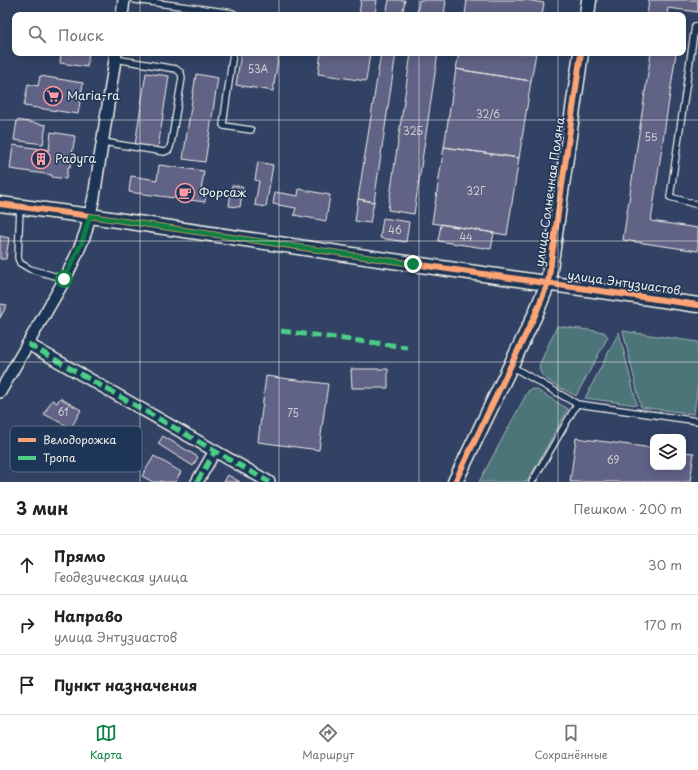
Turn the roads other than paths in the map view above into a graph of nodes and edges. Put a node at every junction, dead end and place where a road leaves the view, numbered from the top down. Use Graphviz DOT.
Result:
graph roads {
  1 [pos="124,0"];
  2 [pos="135,0"];
  3 [pos="589,0"];
  4 [pos="122,12"];
  5 [pos="225,12"];
  6 [pos="587,12"];
  7 [pos="695,26"];
  8 [pos="116,56"];
  9 [pos="233,56"];
  10 [pos="581,56"];
  11 [pos="251,130"];
  12 [pos="102,142"];
  13 [pos="0,204"];
  14 [pos="698,205"];
  15 [pos="20,207"];
  16 [pos="90,216"];
  17 [pos="64,279"];
  18 [pos="548,283"];
  19 [pos="698,305"];
  20 [pos="28,344"];
  21 [pos="511,365"];
  22 [pos="0,392"];
  23 [pos="576,404"];
  24 [pos="698,421"];
  25 [pos="215,451"];
  26 [pos="197,482"];
  27 [pos="269,482"];
  28 [pos="455,482"];
  29 [pos="532,482"];
  1 -- 4 [label="street"];
  2 -- 5 [label="lane"];
  3 -- 6 [label="street"];
  7 -- 14 [label="lane"];
  8 -- 12 [label="street"];
  8 -- 12 [label="lane"];
  9 -- 11 [label="lane"];
  10 -- 18 [label="street, улица Солнечная Поляна"];
  12 -- 16 [label="street"];
  13 -- 15 [label="street, улица Энтузиастов"];
  15 -- 16 [label="street, улица Энтузиастов"];
  15 -- 17 [label="lane"];
  16 -- 17 [label="street"];
  16 -- 18 [label="street, улица Энтузиастов"];
  17 -- 20 [label="street"];
  18 -- 19 [label="street, улица Энтузиастов"];
  18 -- 21 [label="street, улица Солнечная Поляна"];
  20 -- 22 [label="street"];
  20 -- 25 [label="street"];
  21 -- 23 [label="lane"];
  21 -- 28 [label="street, улица Солнечная Поляна"];
  23 -- 24 [label="lane"];
  23 -- 29 [label="lane"];
  25 -- 26 [label="street"];
  25 -- 27 [label="street"];
}
